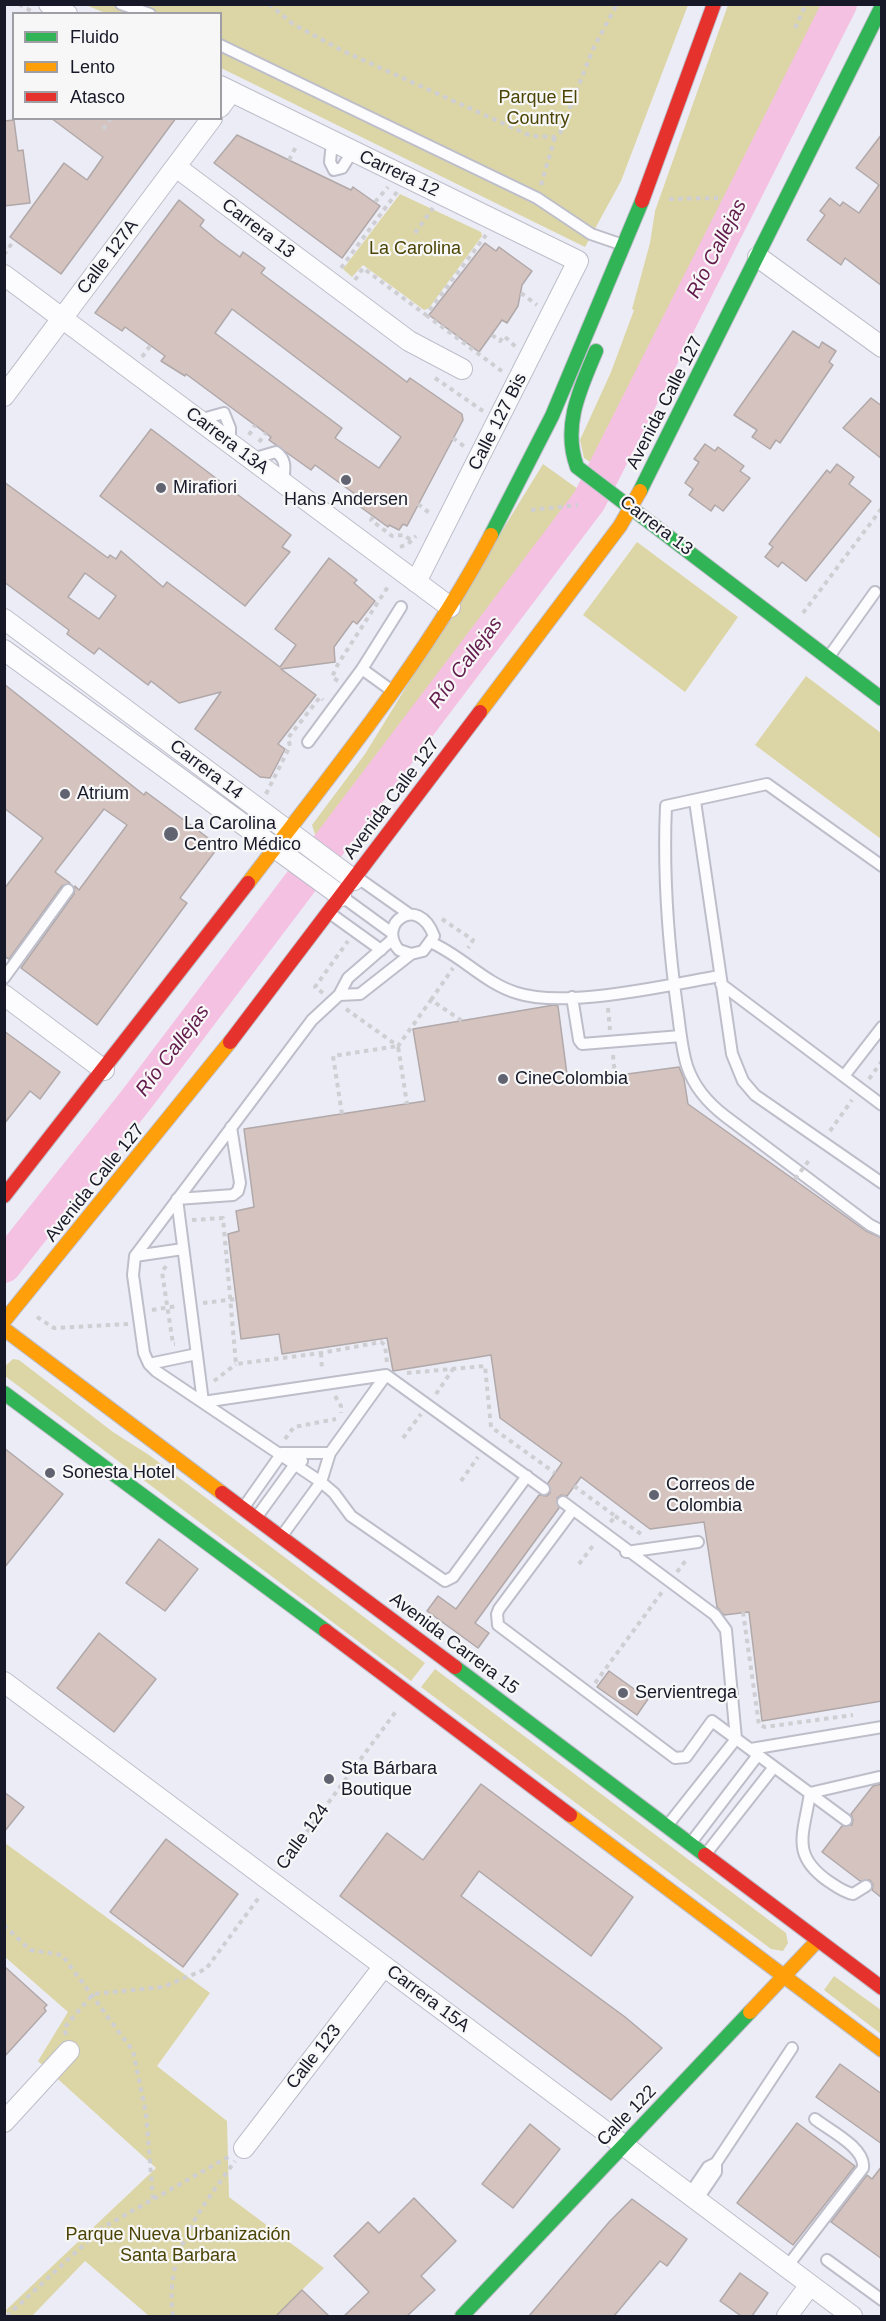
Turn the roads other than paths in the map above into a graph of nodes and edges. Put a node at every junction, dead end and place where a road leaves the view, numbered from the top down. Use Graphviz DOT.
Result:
graph roads {
  1 [pos="49,4"];
  2 [pos="120,4"];
  3 [pos="714,4"];
  4 [pos="882,6"];
  5 [pos="64,12"];
  6 [pos="144,12"];
  7 [pos="222,46"];
  8 [pos="224,95"];
  9 [pos="211,120"];
  10 [pos="176,167"];
  11 [pos="626,246"];
  12 [pos="758,257"];
  13 [pos="578,261"];
  14 [pos="4,275"];
  15 [pos="609,288"];
  16 [pos="63,318"];
  17 [pos="882,347"];
  18 [pos="462,369"];
  19 [pos="4,396"];
  20 [pos="627,504"];
  21 [pos="416,582"];
  22 [pos="876,592"];
  23 [pos="401,607"];
  24 [pos="450,607"];
  25 [pos="4,619"];
  26 [pos="4,650"];
  27 [pos="828,658"];
  28 [pos="362,669"];
  29 [pos="392,690"];
  30 [pos="882,699"];
  31 [pos="146,725"];
  32 [pos="308,742"];
  33 [pos="132,745"];
  34 [pos="695,801"];
  35 [pos="294,836"];
  36 [pos="280,853"];
  37 [pos="882,866"];
  38 [pos="355,878"];
  39 [pos="68,890"];
  40 [pos="341,896"];
  41 [pos="328,912"];
  42 [pos="409,914"];
  43 [pos="392,936"];
  44 [pos="430,942"];
  45 [pos="381,950"];
  46 [pos="411,954"];
  47 [pos="4,978"];
  48 [pos="721,980"];
  49 [pos="674,983"];
  50 [pos="4,995"];
  51 [pos="339,995"];
  52 [pos="572,997"];
  53 [pos="882,1027"];
  54 [pos="681,1036"];
  55 [pos="104,1070"];
  56 [pos="844,1076"];
  57 [pos="881,1103"];
  58 [pos="231,1127"];
  59 [pos="882,1183"];
  60 [pos="4,1196"];
  61 [pos="177,1199"];
  62 [pos="882,1230"];
  63 [pos="183,1249"];
  64 [pos="135,1256"];
  65 [pos="4,1321"];
  66 [pos="4,1329"];
  67 [pos="196,1354"];
  68 [pos="149,1364"];
  69 [pos="386,1375"];
  70 [pos="4,1393"];
  71 [pos="203,1402"];
  72 [pos="279,1452"];
  73 [pos="330,1453"];
  74 [pos="296,1463"];
  75 [pos="527,1476"];
  76 [pos="321,1482"];
  77 [pos="544,1489"];
  78 [pos="562,1502"];
  79 [pos="243,1508"];
  80 [pos="572,1511"];
  81 [pos="256,1518"];
  82 [pos="281,1537"];
  83 [pos="698,1542"];
  84 [pos="626,1552"];
  85 [pos="4,1682"];
  86 [pos="882,1727"];
  87 [pos="736,1739"];
  88 [pos="755,1752"];
  89 [pos="774,1767"];
  90 [pos="879,1777"];
  91 [pos="810,1793"];
  92 [pos="846,1820"];
  93 [pos="667,1827"];
  94 [pos="690,1844"];
  95 [pos="705,1855"];
  96 [pos="866,1886"];
  97 [pos="818,1940"];
  98 [pos="384,1966"];
  99 [pos="784,1975"];
  100 [pos="882,1988"];
  101 [pos="792,2048"];
  102 [pos="882,2050"];
  103 [pos="69,2051"];
  104 [pos="815,2119"];
  105 [pos="4,2122"];
  106 [pos="623,2145"];
  107 [pos="244,2148"];
  108 [pos="693,2198"];
  109 [pos="827,2260"];
  110 [pos="786,2268"];
  111 [pos="810,2285"];
  112 [pos="882,2300"];
  113 [pos="462,2316"];
  114 [pos="787,2316"];
  115 [pos="852,2316"];
  1 -- 5 [label="street"];
  2 -- 6 [label="lane"];
  3 -- 11 [label="main road"];
  4 -- 12 [label="main road, Avenida Calle 127"];
  7 -- 11 [label="lane"];
  8 -- 13 [label="street, Carrera 12"];
  9 -- 10 [label="street, Calle 127A"];
  10 -- 16 [label="street, Calle 127A"];
  10 -- 18 [label="street, Carrera 13"];
  11 -- 15 [label="main road"];
  12 -- 17 [label="street"];
  12 -- 20 [label="main road, Avenida Calle 127"];
  13 -- 21 [label="street, Calle 127 Bis"];
  14 -- 16 [label="street, Carrera 13A"];
  15 -- 20 [label="main road, Carrera 13"];
  15 -- 24 [label="main road"];
  16 -- 19 [label="street, Calle 127A"];
  16 -- 21 [label="street, Carrera 13A"];
  20 -- 27 [label="main road, Carrera 13"];
  20 -- 38 [label="main road, Avenida Calle 127"];
  21 -- 24 [label="street, Carrera 13A"];
  22 -- 27 [label="lane"];
  23 -- 28 [label="lane"];
  24 -- 29 [label="main road"];
  25 -- 31 [label="street, Carrera 14"];
  26 -- 33 [label="street, Carrera 14"];
  27 -- 30 [label="main road, Carrera 13"];
  28 -- 29 [label="lane"];
  28 -- 32 [label="lane"];
  29 -- 35 [label="main road"];
  31 -- 33 [label="street"];
  31 -- 35 [label="street, Carrera 14"];
  33 -- 36 [label="street, Carrera 14"];
  34 -- 37 [label="lane"];
  34 -- 48 [label="lane"];
  34 -- 49 [label="lane"];
  35 -- 36 [label="main road"];
  35 -- 38 [label="street, Carrera 14"];
  36 -- 40 [label="street, Carrera 14"];
  36 -- 55 [label="main road"];
  38 -- 40 [label="main road, Avenida Calle 127"];
  38 -- 42 [label="lane"];
  39 -- 47 [label="lane"];
  40 -- 41 [label="main road, Avenida Calle 127"];
  40 -- 43 [label="lane"];
  41 -- 45 [label="lane"];
  41 -- 65 [label="main road, Avenida Calle 127"];
  42 -- 43 [label="lane"];
  42 -- 44 [label="lane"];
  43 -- 45 [label="lane"];
  43 -- 46 [label="lane"];
  44 -- 46 [label="lane"];
  44 -- 52 [label="lane"];
  45 -- 51 [label="lane"];
  46 -- 51 [label="lane"];
  48 -- 49 [label="lane"];
  48 -- 56 [label="lane"];
  48 -- 59 [label="lane"];
  49 -- 52 [label="lane"];
  49 -- 54 [label="lane"];
  50 -- 55 [label="street"];
  51 -- 58 [label="lane"];
  52 -- 54 [label="lane"];
  53 -- 56 [label="lane"];
  54 -- 62 [label="lane"];
  55 -- 60 [label="main road"];
  56 -- 57 [label="lane"];
  58 -- 61 [label="lane"];
  58 -- 61 [label="lane"];
  61 -- 63 [label="lane"];
  61 -- 64 [label="lane"];
  63 -- 64 [label="lane"];
  63 -- 67 [label="lane"];
  64 -- 68 [label="lane"];
  66 -- 79 [label="main road, Avenida Carrera 15"];
  67 -- 68 [label="lane"];
  67 -- 71 [label="lane"];
  68 -- 71 [label="lane"];
  69 -- 71 [label="lane"];
  69 -- 73 [label="lane"];
  69 -- 75 [label="lane"];
  70 -- 99 [label="main road"];
  71 -- 72 [label="lane"];
  72 -- 73 [label="lane"];
  72 -- 74 [label="lane"];
  72 -- 79 [label="lane"];
  73 -- 74 [label="lane"];
  73 -- 76 [label="lane"];
  74 -- 76 [label="lane"];
  74 -- 81 [label="lane"];
  75 -- 76 [label="lane"];
  75 -- 77 [label="lane"];
  76 -- 82 [label="lane"];
  78 -- 80 [label="lane"];
  79 -- 81 [label="main road, Avenida Carrera 15"];
  80 -- 84 [label="lane"];
  80 -- 87 [label="lane"];
  81 -- 82 [label="main road, Avenida Carrera 15"];
  82 -- 93 [label="main road, Avenida Carrera 15"];
  83 -- 84 [label="lane"];
  84 -- 87 [label="lane"];
  85 -- 98 [label="street, Carrera 15A"];
  86 -- 88 [label="lane"];
  87 -- 88 [label="lane"];
  87 -- 93 [label="lane"];
  88 -- 89 [label="lane"];
  88 -- 94 [label="lane"];
  89 -- 91 [label="lane"];
  89 -- 95 [label="lane"];
  90 -- 91 [label="lane"];
  91 -- 92 [label="lane"];
  91 -- 96 [label="lane"];
  93 -- 94 [label="main road, Avenida Carrera 15"];
  94 -- 95 [label="main road, Avenida Carrera 15"];
  95 -- 97 [label="main road, Avenida Carrera 15"];
  97 -- 99 [label="main road, Calle 122"];
  97 -- 100 [label="main road, Avenida Carrera 15"];
  98 -- 106 [label="street, Carrera 15A"];
  98 -- 107 [label="street, Calle 123"];
  99 -- 102 [label="main road"];
  99 -- 106 [label="main road, Calle 122"];
  101 -- 108 [label="lane"];
  103 -- 105 [label="street"];
  104 -- 110 [label="lane"];
  106 -- 108 [label="street, Carrera 15A"];
  106 -- 113 [label="main road, Calle 122"];
  108 -- 110 [label="street, Carrera 15A"];
  109 -- 112 [label="lane"];
  110 -- 111 [label="street, Carrera 15A"];
  111 -- 114 [label="street"];
  111 -- 115 [label="street, Carrera 15A"];
}
